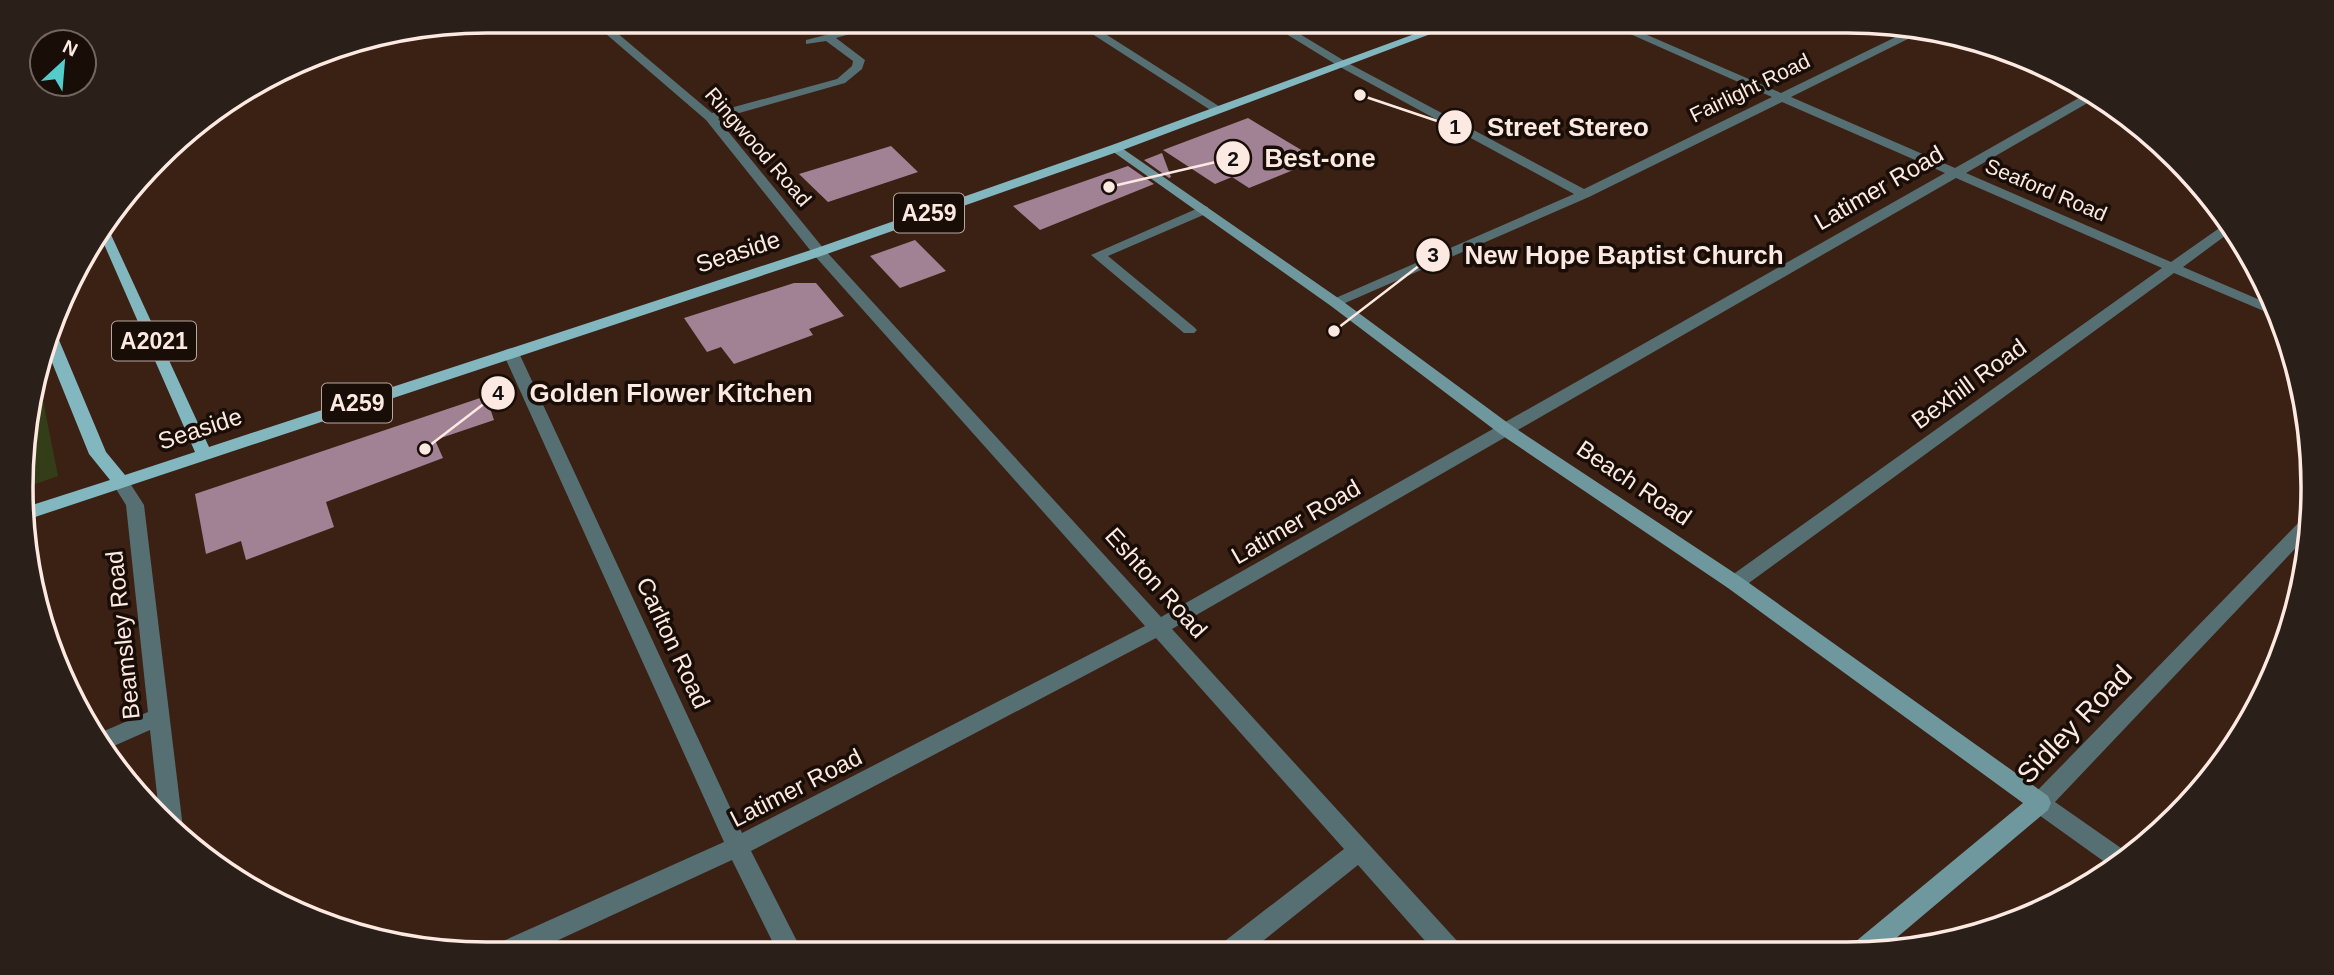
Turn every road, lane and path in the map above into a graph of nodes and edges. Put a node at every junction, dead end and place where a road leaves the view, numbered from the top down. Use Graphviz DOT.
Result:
graph roads {
  1 [pos="610,33"];
  2 [pos="842,33"];
  3 [pos="1096,33"];
  4 [pos="1290,33"];
  5 [pos="1427,33"];
  6 [pos="1633,33"];
  7 [pos="828,37"];
  8 [pos="1905,37"];
  9 [pos="810,42"];
  10 [pos="1344,65"];
  11 [pos="1779,97"];
  12 [pos="2083,100"];
  13 [pos="1219,110"];
  14 [pos="710,117"];
  15 [pos="1116,148"];
  16 [pos="1954,173"];
  17 [pos="1584,194"];
  18 [pos="1203,210"];
  19 [pos="2222,232"];
  20 [pos="108,238"];
  21 [pos="819,252"];
  22 [pos="2173,267"];
  23 [pos="1336,303"];
  24 [pos="2263,307"];
  25 [pos="1189,330"];
  26 [pos="55,349"];
  27 [pos="511,353"];
  28 [pos="1506,430"];
  29 [pos="204,454"];
  30 [pos="121,481"];
  31 [pos="34,511"];
  32 [pos="2298,534"];
  33 [pos="1735,583"];
  34 [pos="1160,627"];
  35 [pos="158,717"];
  36 [pos="109,738"];
  37 [pos="2040,803"];
  38 [pos="170,813"];
  39 [pos="737,847"];
  40 [pos="1360,850"];
  41 [pos="2113,855"];
  42 [pos="1875,941"];
  43 [pos="527,942"];
  44 [pos="786,942"];
  45 [pos="1243,942"];
  46 [pos="1442,942"];
  1 -- 14 [label="street, Ringwood Road"];
  2 -- 7 [label="street"];
  3 -- 13 [label="street"];
  4 -- 10 [label="street"];
  5 -- 10 [label="main road, Seaside / A259"];
  6 -- 11 [label="street, Seaford Road"];
  7 -- 9 [label="street"];
  7 -- 14 [label="street"];
  8 -- 11 [label="street, Fairlight Road"];
  10 -- 13 [label="main road, Seaside / A259"];
  10 -- 17 [label="street"];
  11 -- 16 [label="street, Seaford Road"];
  11 -- 17 [label="street, Fairlight Road"];
  12 -- 16 [label="street, Latimer Road"];
  13 -- 15 [label="main road, Seaside / A259"];
  14 -- 21 [label="street, Ringwood Road"];
  15 -- 18 [label="main road, Beach Road"];
  15 -- 21 [label="main road, Seaside / A259"];
  16 -- 22 [label="street, Seaford Road"];
  16 -- 28 [label="street, Latimer Road"];
  17 -- 23 [label="street, Fairlight Road"];
  18 -- 23 [label="main road, Beach Road"];
  18 -- 25 [label="street"];
  19 -- 22 [label="street, Bexhill Road"];
  20 -- 29 [label="main road, A2021"];
  21 -- 27 [label="main road, Seaside / A259"];
  21 -- 34 [label="street, Eshton Road"];
  22 -- 24 [label="street, Seaford Road"];
  22 -- 33 [label="street, Bexhill Road"];
  23 -- 28 [label="main road, Beach Road"];
  26 -- 30 [label="main road"];
  27 -- 29 [label="main road, Seaside / A259"];
  27 -- 39 [label="street, Carlton Road"];
  28 -- 33 [label="main road, Beach Road"];
  28 -- 34 [label="street, Latimer Road"];
  29 -- 30 [label="main road, Seaside / A259"];
  30 -- 31 [label="main road, Seaside / A259"];
  30 -- 35 [label="street, Beamsley Road"];
  32 -- 37 [label="street, Sidley Road"];
  33 -- 37 [label="main road, Beach Road"];
  34 -- 39 [label="street, Latimer Road"];
  34 -- 40 [label="street, Eshton Road"];
  35 -- 36 [label="street"];
  35 -- 38 [label="street, Beamsley Road"];
  37 -- 41 [label="street, Beach Road"];
  37 -- 42 [label="main road, Sidley Road"];
  39 -- 43 [label="street, Latimer Road"];
  39 -- 44 [label="street, Carlton Road"];
  40 -- 45 [label="street"];
  40 -- 46 [label="street, Eshton Road"];
}
